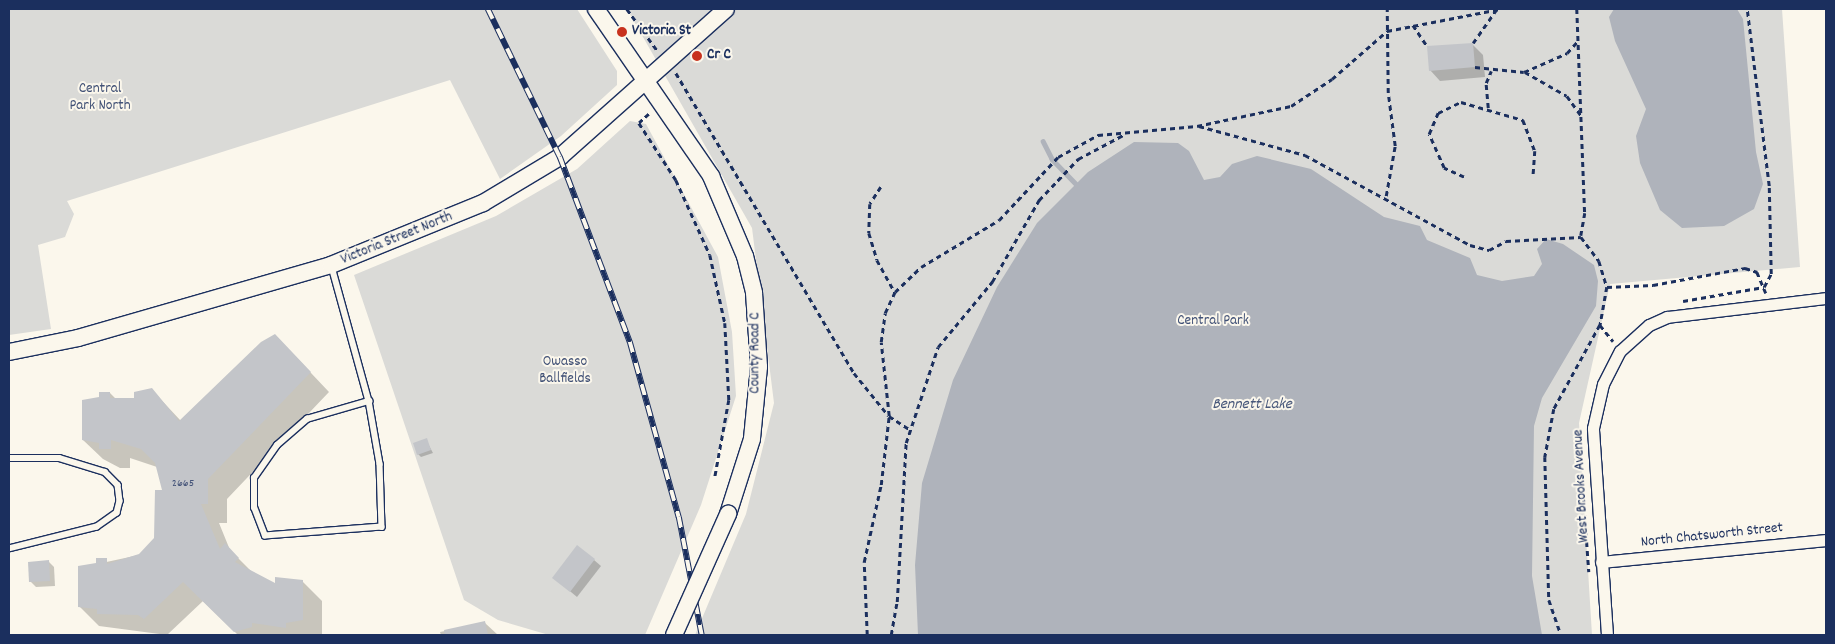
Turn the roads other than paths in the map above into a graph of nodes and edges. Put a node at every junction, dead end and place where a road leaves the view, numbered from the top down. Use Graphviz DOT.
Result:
graph roads {
  1 [pos="596,9"];
  2 [pos="726,9"];
  3 [pos="645,85"];
  4 [pos="331,265"];
  5 [pos="1826,298"];
  6 [pos="9,352"];
  7 [pos="369,401"];
  8 [pos="9,458"];
  9 [pos="1826,540"];
  10 [pos="9,549"];
  11 [pos="1601,562"];
  12 [pos="674,635"];
  13 [pos="1606,635"];
  1 -- 3 [label="street, County Road C"];
  2 -- 3 [label="street, Victoria Street North"];
  3 -- 4 [label="street, Victoria Street North"];
  3 -- 12 [label="street, County Road C, bridge"];
  4 -- 6 [label="street, Victoria Street North"];
  4 -- 7 [label="lane"];
  5 -- 11 [label="street, West Brooks Avenue"];
  7 -- 7 [label="lane"];
  8 -- 10 [label="lane"];
  9 -- 11 [label="street, North Chatsworth Street"];
  11 -- 13 [label="street, West Brooks Avenue"];
}
